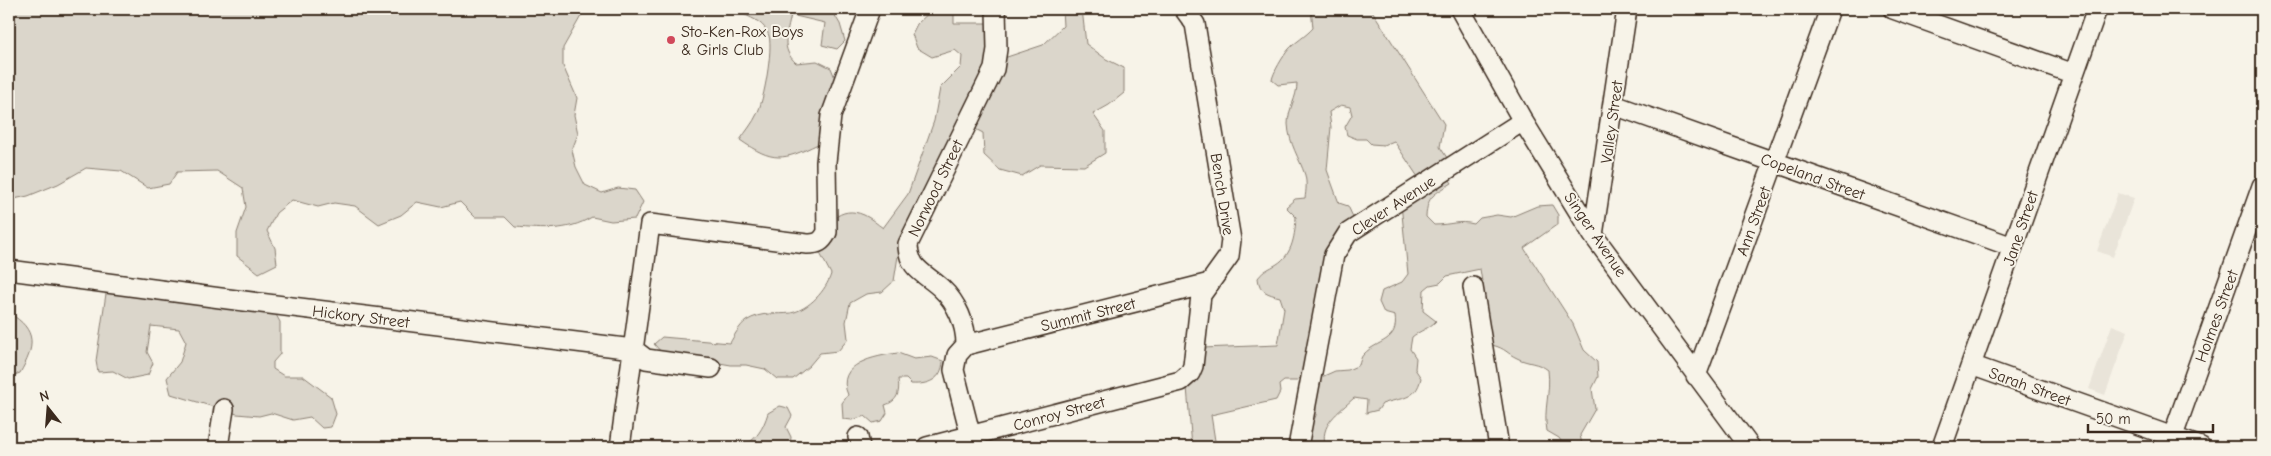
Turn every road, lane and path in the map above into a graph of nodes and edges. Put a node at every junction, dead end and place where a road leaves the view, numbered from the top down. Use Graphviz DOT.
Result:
graph roads {
  1 [pos="870,9"];
  2 [pos="996,9"];
  3 [pos="1184,9"];
  4 [pos="1460,9"];
  5 [pos="1627,9"];
  6 [pos="1830,9"];
  7 [pos="1893,9"];
  8 [pos="2097,9"];
  9 [pos="2074,74"];
  10 [pos="1614,105"];
  11 [pos="1524,122"];
  12 [pos="1774,162"];
  13 [pos="2262,186"];
  14 [pos="1593,235"];
  15 [pos="2013,248"];
  16 [pos="9,270"];
  17 [pos="1210,283"];
  18 [pos="1473,287"];
  19 [pos="966,345"];
  20 [pos="633,349"];
  21 [pos="1971,365"];
  22 [pos="711,368"];
  23 [pos="1190,373"];
  24 [pos="1696,376"];
  25 [pos="224,409"];
  26 [pos="971,437"];
  27 [pos="2171,442"];
  28 [pos="218,447"];
  29 [pos="620,447"];
  30 [pos="927,447"];
  31 [pos="1298,447"];
  32 [pos="1499,447"];
  33 [pos="1750,447"];
  34 [pos="1942,447"];
  35 [pos="2201,447"];
  1 -- 20 [label="street"];
  2 -- 19 [label="street, Norwood Street"];
  3 -- 17 [label="street, Bench Drive"];
  4 -- 11 [label="street, Singer Avenue"];
  5 -- 10 [label="street, Valley Street"];
  6 -- 12 [label="street, Ann Street"];
  7 -- 9 [label="street"];
  8 -- 9 [label="street, Jane Street"];
  9 -- 15 [label="street, Jane Street"];
  10 -- 12 [label="street, Copeland Street"];
  10 -- 14 [label="street, Valley Street"];
  11 -- 14 [label="street, Singer Avenue"];
  11 -- 31 [label="street, Clever Avenue"];
  12 -- 15 [label="street, Copeland Street"];
  12 -- 24 [label="street, Ann Street"];
  13 -- 27 [label="street, Holmes Street"];
  14 -- 24 [label="street, Singer Avenue"];
  15 -- 21 [label="street, Jane Street"];
  16 -- 20 [label="street, Hickory Street"];
  17 -- 19 [label="street, Summit Street"];
  17 -- 23 [label="street, Bench Drive"];
  18 -- 32 [label="street"];
  19 -- 26 [label="street"];
  20 -- 22 [label="street, Hickory Street"];
  20 -- 29 [label="street"];
  21 -- 27 [label="street, Sarah Street"];
  21 -- 34 [label="street, Jane Street"];
  23 -- 26 [label="street, Conroy Street"];
  24 -- 33 [label="street, Singer Avenue"];
  25 -- 28 [label="street"];
  26 -- 30 [label="street, Conroy Street"];
  27 -- 35 [label="street, Sarah Street"];
}
